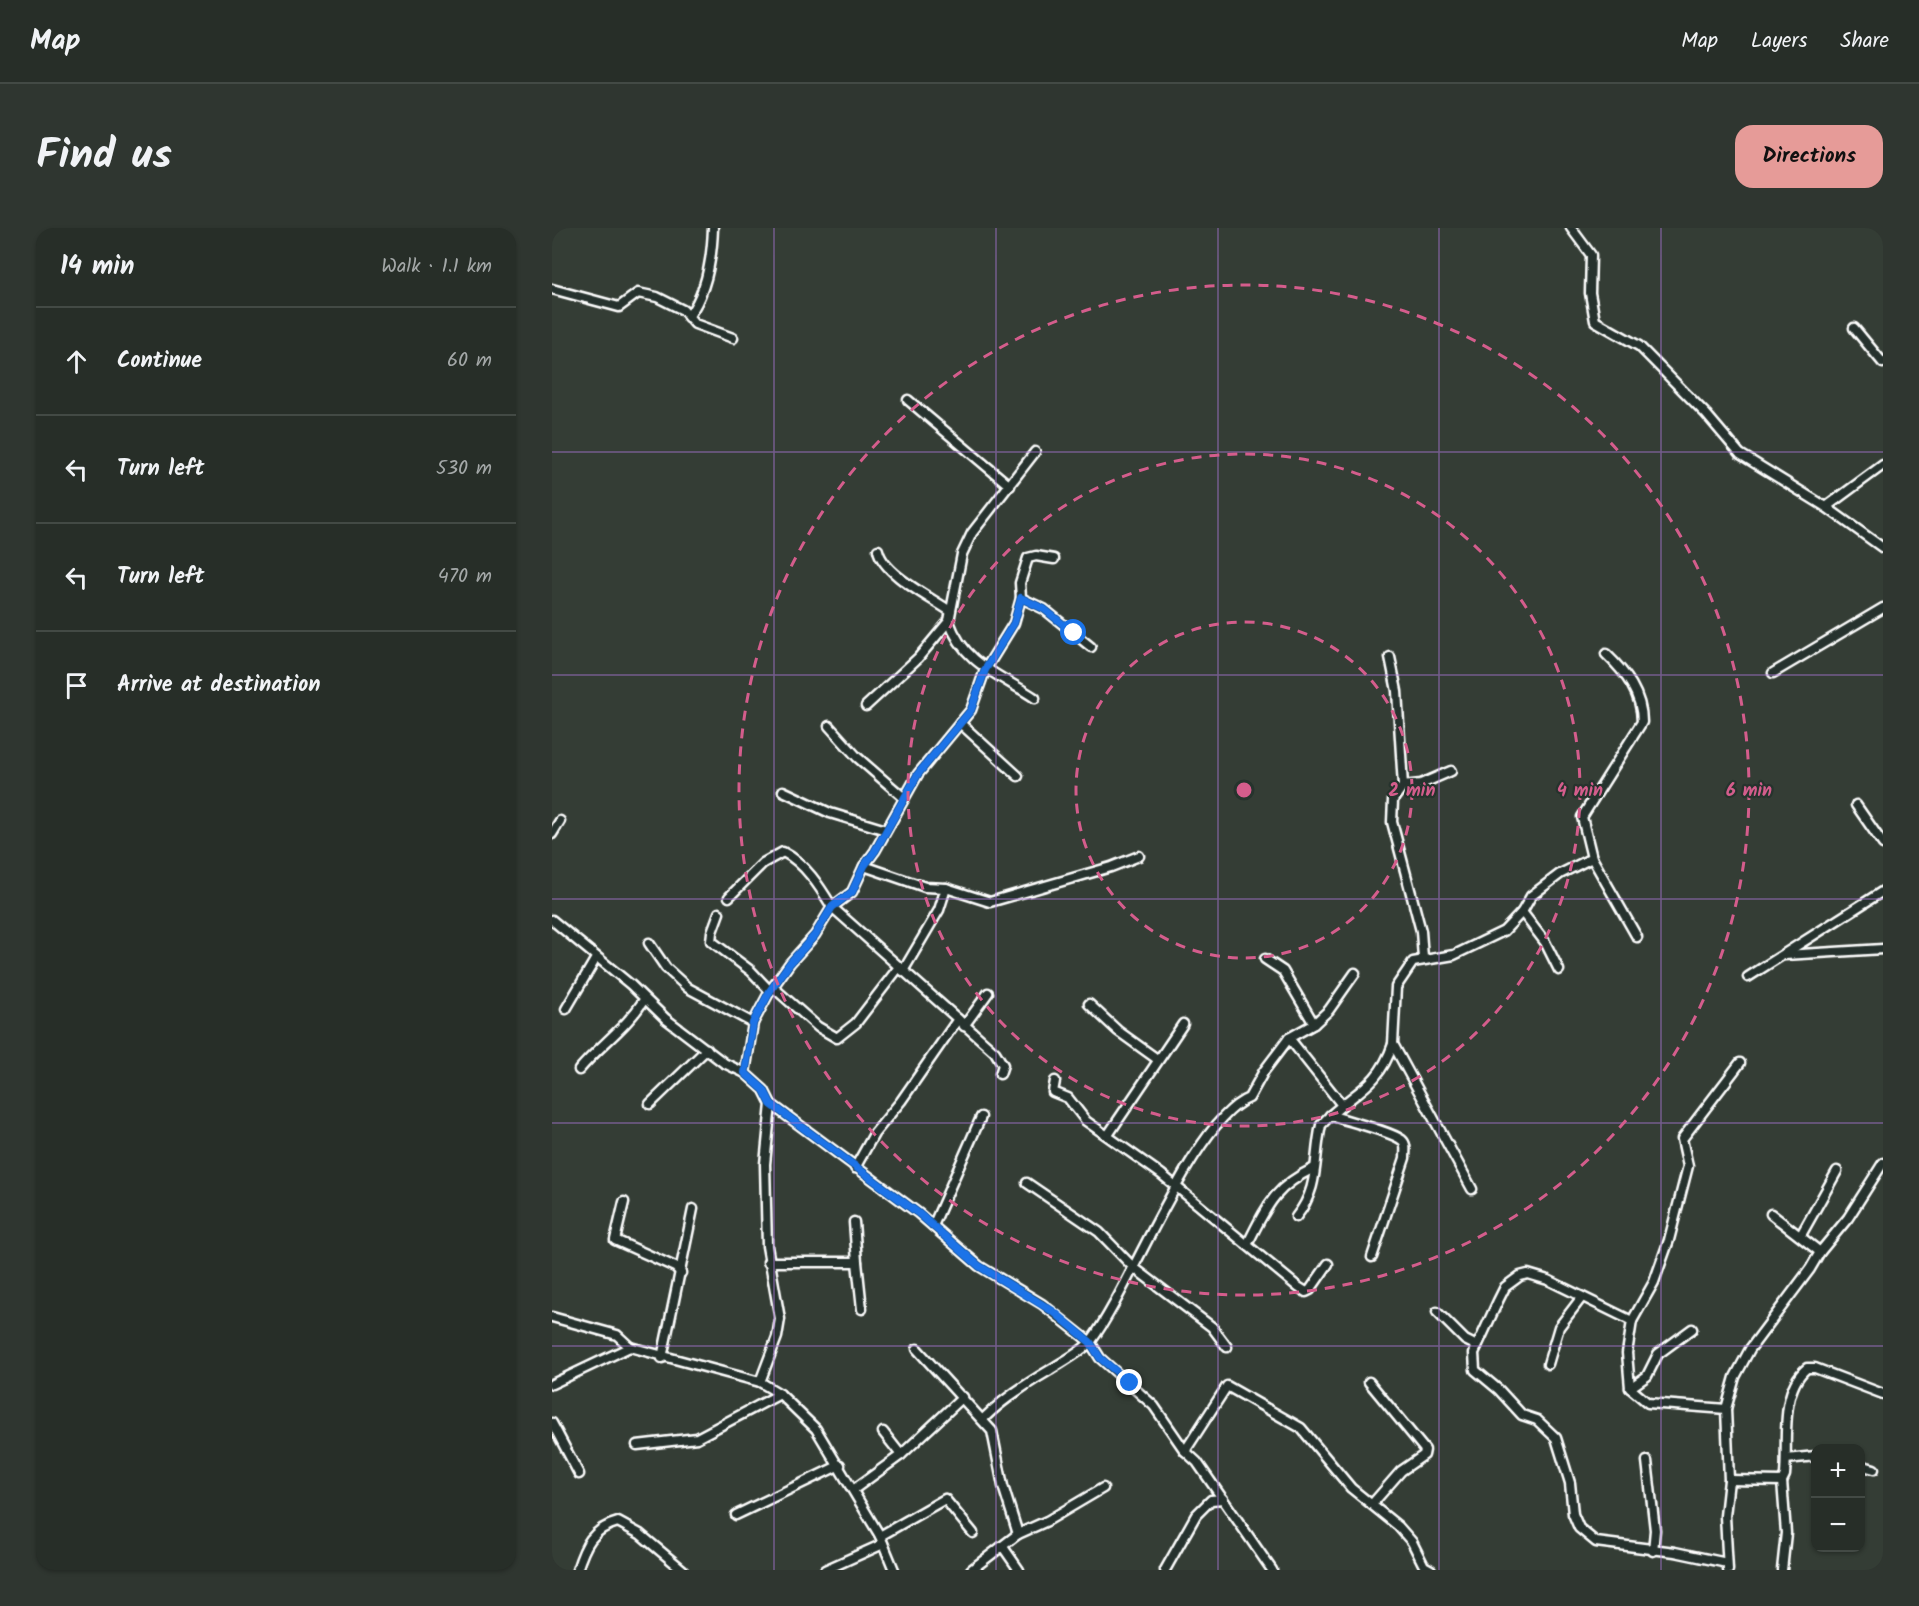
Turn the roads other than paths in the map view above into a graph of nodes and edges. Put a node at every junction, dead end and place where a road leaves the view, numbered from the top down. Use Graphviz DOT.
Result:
graph roads {
  1 [pos="713,228"];
  2 [pos="1571,228"];
  3 [pos="552,289"];
  4 [pos="688,317"];
  5 [pos="1854,328"];
  6 [pos="733,338"];
  7 [pos="1883,363"];
  8 [pos="908,400"];
  9 [pos="1035,452"];
  10 [pos="1883,465"];
  11 [pos="1010,486"];
  12 [pos="1826,507"];
  13 [pos="1883,548"];
  14 [pos="878,550"];
  15 [pos="1054,559"];
  16 [pos="1021,598"];
  17 [pos="1883,608"];
  18 [pos="950,610"];
  19 [pos="949,621"];
  20 [pos="1091,647"];
  21 [pos="1606,654"];
  22 [pos="1390,657"];
  23 [pos="985,670"];
  24 [pos="1773,674"];
  25 [pos="1035,698"];
  26 [pos="867,706"];
  27 [pos="960,723"];
  28 [pos="829,726"];
  29 [pos="1451,771"];
  30 [pos="1018,776"];
  31 [pos="1403,786"];
  32 [pos="783,791"];
  33 [pos="903,797"];
  34 [pos="1856,805"];
  35 [pos="560,821"];
  36 [pos="886,830"];
  37 [pos="552,834"];
  38 [pos="1883,844"];
  39 [pos="1139,856"];
  40 [pos="1592,858"];
  41 [pos="864,866"];
  42 [pos="946,888"];
  43 [pos="1883,891"];
  44 [pos="729,897"];
  45 [pos="832,907"];
  46 [pos="1522,912"];
  47 [pos="719,914"];
  48 [pos="552,920"];
  49 [pos="1636,937"];
  50 [pos="649,943"];
  51 [pos="1883,949"];
  52 [pos="1782,955"];
  53 [pos="596,958"];
  54 [pos="1424,958"];
  55 [pos="1265,959"];
  56 [pos="901,969"];
  57 [pos="1559,970"];
  58 [pos="1355,973"];
  59 [pos="1748,977"];
  60 [pos="772,989"];
  61 [pos="988,993"];
  62 [pos="644,1000"];
  63 [pos="1089,1004"];
  64 [pos="566,1009"];
  65 [pos="961,1022"];
  66 [pos="753,1023"];
  67 [pos="1183,1024"];
  68 [pos="1314,1024"];
  69 [pos="1288,1038"];
  70 [pos="1393,1044"];
  71 [pos="707,1049"];
  72 [pos="1157,1059"];
  73 [pos="1740,1064"];
  74 [pos="579,1070"];
  75 [pos="745,1073"];
  76 [pos="1000,1074"];
  77 [pos="1055,1081"];
  78 [pos="650,1104"];
  79 [pos="771,1104"];
  80 [pos="1342,1106"];
  81 [pos="1330,1115"];
  82 [pos="981,1117"];
  83 [pos="1108,1135"];
  84 [pos="1883,1163"];
  85 [pos="855,1168"];
  86 [pos="1314,1168"];
  87 [pos="1838,1171"];
  88 [pos="1027,1183"];
  89 [pos="1176,1189"];
  90 [pos="1472,1189"];
  91 [pos="624,1202"];
  92 [pos="693,1209"];
  93 [pos="1771,1214"];
  94 [pos="1296,1217"];
  95 [pos="854,1222"];
  96 [pos="933,1226"];
  97 [pos="1801,1235"];
  98 [pos="1247,1245"];
  99 [pos="1820,1252"];
  100 [pos="1372,1257"];
  101 [pos="768,1262"];
  102 [pos="857,1262"];
  103 [pos="1328,1264"];
  104 [pos="1133,1267"];
  105 [pos="681,1273"];
  106 [pos="1582,1297"];
  107 [pos="862,1309"];
  108 [pos="1437,1312"];
  109 [pos="552,1317"];
  110 [pos="1632,1321"];
  111 [pos="1692,1329"];
  112 [pos="1090,1342"];
  113 [pos="1477,1346"];
  114 [pos="630,1347"];
  115 [pos="1227,1347"];
  116 [pos="917,1349"];
  117 [pos="662,1358"];
  118 [pos="1548,1364"];
  119 [pos="760,1382"];
  120 [pos="1369,1382"];
  121 [pos="552,1384"];
  122 [pos="1630,1388"];
  123 [pos="780,1394"];
  124 [pos="1883,1394"];
  125 [pos="963,1397"];
  126 [pos="1726,1409"];
  127 [pos="983,1419"];
  128 [pos="552,1423"];
  129 [pos="883,1432"];
  130 [pos="637,1444"];
  131 [pos="1185,1450"];
  132 [pos="901,1455"];
  133 [pos="1811,1456"];
  134 [pos="1786,1459"];
  135 [pos="1647,1461"];
  136 [pos="840,1465"];
  137 [pos="1865,1466"];
  138 [pos="1874,1469"];
  139 [pos="579,1474"];
  140 [pos="1729,1480"];
  141 [pos="1782,1481"];
  142 [pos="1102,1488"];
  143 [pos="853,1490"];
  144 [pos="1223,1499"];
  145 [pos="1373,1503"];
  146 [pos="736,1515"];
  147 [pos="973,1533"];
  148 [pos="1018,1534"];
  149 [pos="881,1540"];
  150 [pos="1003,1547"];
  151 [pos="1653,1551"];
  152 [pos="1728,1567"];
  153 [pos="577,1570"];
  154 [pos="683,1570"];
  155 [pos="825,1570"];
  156 [pos="894,1570"];
  157 [pos="971,1570"];
  158 [pos="1019,1570"];
  159 [pos="1165,1570"];
  160 [pos="1272,1570"];
  161 [pos="1431,1570"];
  162 [pos="1782,1570"];
  1 -- 4 [label="street"];
  2 -- 12 [label="street"];
  3 -- 4 [label="street"];
  4 -- 6 [label="street"];
  5 -- 7 [label="street"];
  8 -- 11 [label="street"];
  9 -- 11 [label="street"];
  10 -- 12 [label="street"];
  11 -- 18 [label="street"];
  12 -- 13 [label="street"];
  14 -- 18 [label="street"];
  15 -- 16 [label="street"];
  16 -- 20 [label="street"];
  16 -- 23 [label="street"];
  17 -- 24 [label="street"];
  18 -- 19 [label="street"];
  19 -- 23 [label="street"];
  19 -- 26 [label="street"];
  21 -- 40 [label="street"];
  22 -- 31 [label="street"];
  23 -- 25 [label="street"];
  23 -- 27 [label="street"];
  27 -- 30 [label="street"];
  27 -- 33 [label="street"];
  28 -- 33 [label="street"];
  29 -- 31 [label="street"];
  31 -- 54 [label="street"];
  32 -- 36 [label="street"];
  33 -- 36 [label="street"];
  34 -- 38 [label="street"];
  35 -- 37 [label="street"];
  36 -- 41 [label="street"];
  39 -- 42 [label="street"];
  40 -- 46 [label="street"];
  40 -- 49 [label="street"];
  41 -- 42 [label="street"];
  41 -- 45 [label="street"];
  42 -- 56 [label="street"];
  43 -- 52 [label="street"];
  44 -- 45 [label="street"];
  45 -- 56 [label="street"];
  45 -- 60 [label="street"];
  46 -- 54 [label="street"];
  46 -- 57 [label="street"];
  47 -- 60 [label="street"];
  48 -- 53 [label="street"];
  50 -- 66 [label="street"];
  51 -- 52 [label="street"];
  52 -- 59 [label="street"];
  53 -- 62 [label="street"];
  53 -- 64 [label="street"];
  54 -- 70 [label="street"];
  55 -- 68 [label="street"];
  56 -- 60 [label="street"];
  56 -- 65 [label="street"];
  58 -- 68 [label="street"];
  60 -- 66 [label="street"];
  61 -- 65 [label="street"];
  62 -- 71 [label="street"];
  62 -- 74 [label="street"];
  63 -- 72 [label="street"];
  65 -- 76 [label="street"];
  65 -- 85 [label="street"];
  66 -- 75 [label="street"];
  67 -- 72 [label="street"];
  68 -- 69 [label="street"];
  69 -- 80 [label="street"];
  69 -- 89 [label="street"];
  70 -- 80 [label="street"];
  70 -- 90 [label="street"];
  71 -- 75 [label="street"];
  71 -- 78 [label="street"];
  72 -- 83 [label="street"];
  73 -- 110 [label="street"];
  75 -- 79 [label="street"];
  77 -- 83 [label="street"];
  79 -- 85 [label="street"];
  79 -- 101 [label="street"];
  80 -- 81 [label="street"];
  81 -- 86 [label="street"];
  81 -- 100 [label="street"];
  82 -- 96 [label="street"];
  83 -- 89 [label="street"];
  84 -- 99 [label="street"];
  85 -- 96 [label="street"];
  86 -- 94 [label="street"];
  86 -- 98 [label="street"];
  87 -- 97 [label="street"];
  88 -- 104 [label="street"];
  89 -- 98 [label="street"];
  89 -- 104 [label="street"];
  91 -- 105 [label="street"];
  92 -- 105 [label="street"];
  93 -- 97 [label="street"];
  95 -- 102 [label="street"];
  96 -- 112 [label="street"];
  97 -- 99 [label="street"];
  98 -- 103 [label="street"];
  99 -- 126 [label="street"];
  101 -- 102 [label="street"];
  101 -- 119 [label="street"];
  102 -- 107 [label="street"];
  104 -- 112 [label="street"];
  104 -- 115 [label="street"];
  105 -- 117 [label="street"];
  106 -- 110 [label="street"];
  106 -- 113 [label="street"];
  106 -- 118 [label="street"];
  108 -- 113 [label="street"];
  109 -- 114 [label="street"];
  110 -- 122 [label="street"];
  111 -- 122 [label="street"];
  112 -- 127 [label="street"];
  112 -- 131 [label="street"];
  113 -- 151 [label="street"];
  114 -- 117 [label="street"];
  114 -- 121 [label="street"];
  116 -- 125 [label="street"];
  117 -- 119 [label="street"];
  119 -- 123 [label="street"];
  120 -- 145 [label="street"];
  122 -- 126 [label="street"];
  123 -- 130 [label="street"];
  123 -- 136 [label="street"];
  124 -- 134 [label="street"];
  125 -- 127 [label="street"];
  125 -- 132 [label="street"];
  126 -- 140 [label="street"];
  127 -- 148 [label="street"];
  128 -- 139 [label="street"];
  129 -- 132 [label="street"];
  131 -- 144 [label="street"];
  131 -- 145 [label="street"];
  132 -- 143 [label="street"];
  133 -- 134 [label="street"];
  134 -- 141 [label="street"];
  135 -- 151 [label="street"];
  136 -- 143 [label="street"];
  136 -- 146 [label="street"];
  137 -- 138 [label="street"];
  140 -- 141 [label="street"];
  140 -- 152 [label="street"];
  141 -- 162 [label="street"];
  142 -- 148 [label="street"];
  143 -- 149 [label="street"];
  144 -- 159 [label="street"];
  144 -- 160 [label="street"];
  145 -- 161 [label="street"];
  147 -- 149 [label="street"];
  148 -- 150 [label="street"];
  149 -- 155 [label="street"];
  149 -- 156 [label="street"];
  150 -- 157 [label="street"];
  150 -- 158 [label="street"];
  151 -- 152 [label="street"];
  153 -- 154 [label="street"];
}
